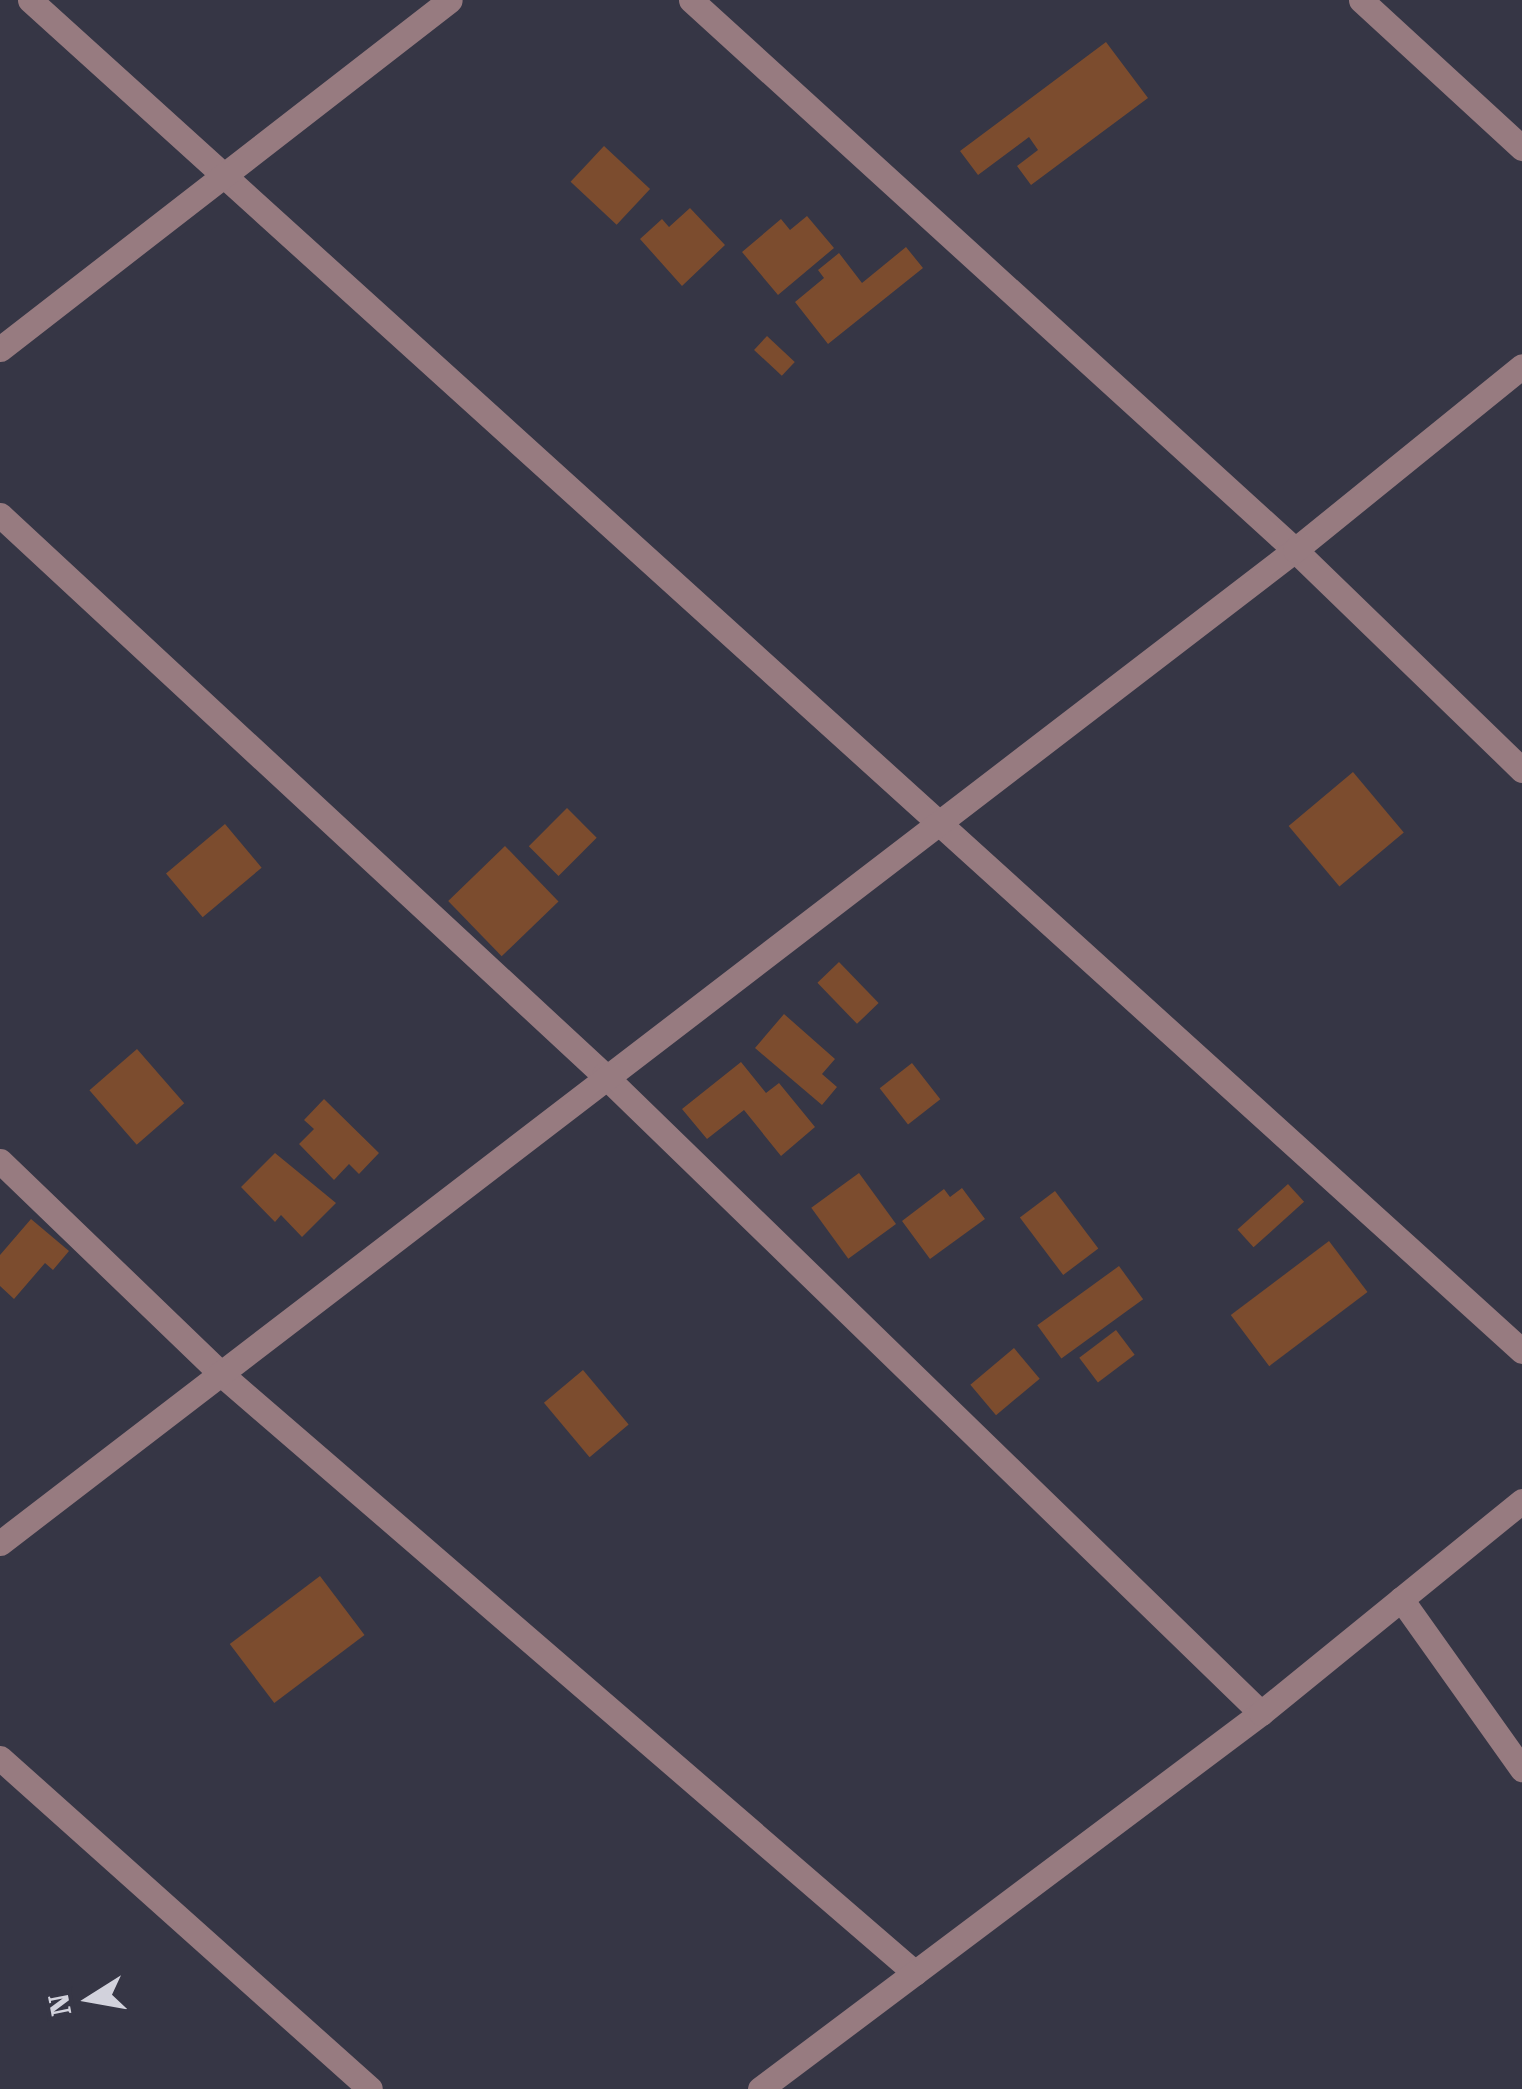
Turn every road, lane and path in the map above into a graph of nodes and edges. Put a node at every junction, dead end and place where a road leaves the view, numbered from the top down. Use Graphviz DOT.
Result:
graph roads {
  1 [pos="30,0"];
  2 [pos="450,0"];
  3 [pos="691,0"];
  4 [pos="1361,0"];
  5 [pos="1522,148"];
  6 [pos="224,176"];
  7 [pos="0,349"];
  8 [pos="1522,366"];
  9 [pos="0,515"];
  10 [pos="1295,550"];
  11 [pos="1522,770"];
  12 [pos="937,822"];
  13 [pos="604,1075"];
  14 [pos="0,1160"];
  15 [pos="1522,1351"];
  16 [pos="220,1373"];
  17 [pos="1522,1501"];
  18 [pos="0,1543"];
  19 [pos="1401,1599"];
  20 [pos="1261,1713"];
  21 [pos="0,1758"];
  22 [pos="1522,1770"];
  23 [pos="915,1973"];
  24 [pos="370,2089"];
  25 [pos="760,2089"];
  1 -- 6 [label="street"];
  2 -- 6 [label="street"];
  3 -- 10 [label="street"];
  4 -- 5 [label="street"];
  6 -- 7 [label="street"];
  6 -- 12 [label="street"];
  8 -- 10 [label="street"];
  9 -- 13 [label="street"];
  10 -- 11 [label="street"];
  10 -- 12 [label="street"];
  12 -- 13 [label="street"];
  12 -- 15 [label="street"];
  13 -- 16 [label="street"];
  13 -- 20 [label="street"];
  14 -- 16 [label="street"];
  16 -- 18 [label="street"];
  16 -- 23 [label="street"];
  17 -- 19 [label="street"];
  19 -- 20 [label="street"];
  19 -- 22 [label="street"];
  20 -- 23 [label="street"];
  21 -- 24 [label="street"];
  23 -- 25 [label="street"];
}
